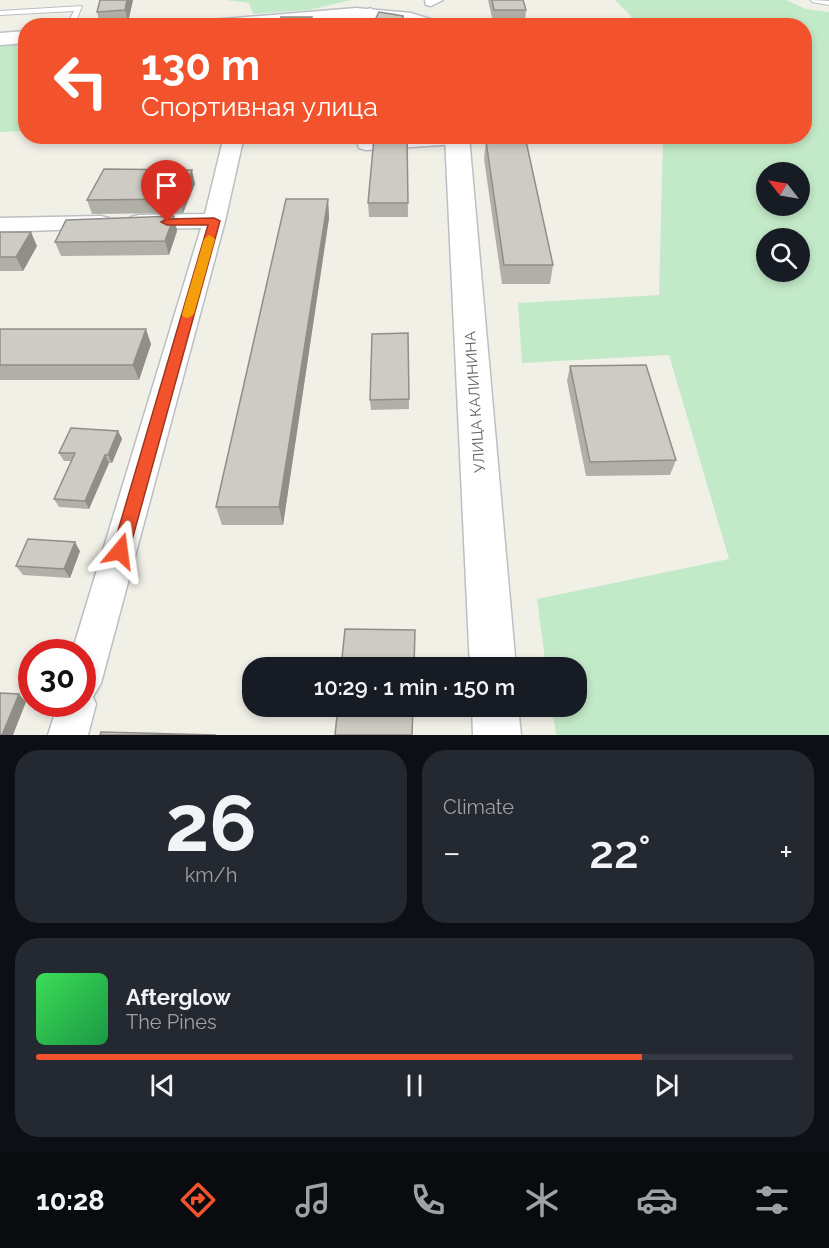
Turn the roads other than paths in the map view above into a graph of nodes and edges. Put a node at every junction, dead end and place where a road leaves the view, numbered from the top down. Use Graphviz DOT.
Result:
graph roads {
  1 [pos="407,0"];
  2 [pos="815,0"];
  3 [pos="427,1"];
  4 [pos="829,3"];
  5 [pos="0,13"];
  6 [pos="372,14"];
  7 [pos="74,18"];
  8 [pos="304,18"];
  9 [pos="417,18"];
  10 [pos="439,18"];
  11 [pos="18,38"];
  12 [pos="0,39"];
  13 [pos="232,144"];
  14 [pos="457,144"];
  15 [pos="214,221"];
  16 [pos="0,225"];
  17 [pos="95,639"];
  18 [pos="492,657"];
  19 [pos="73,717"];
  20 [pos="496,717"];
  21 [pos="68,735"];
  22 [pos="497,735"];
  1 -- 6 [label="main road"];
  2 -- 4 [label="lane"];
  3 -- 10 [label="main road"];
  5 -- 7 [label="lane"];
  6 -- 8 [label="main road"];
  6 -- 9 [label="main road"];
  11 -- 12 [label="main road"];
  13 -- 15 [label="street"];
  14 -- 18 [label="main road, УЛИЦА КАЛИНИНА"];
  15 -- 16 [label="street"];
  15 -- 17 [label="street"];
  19 -- 21 [label="street"];
  20 -- 22 [label="main road"];
}
